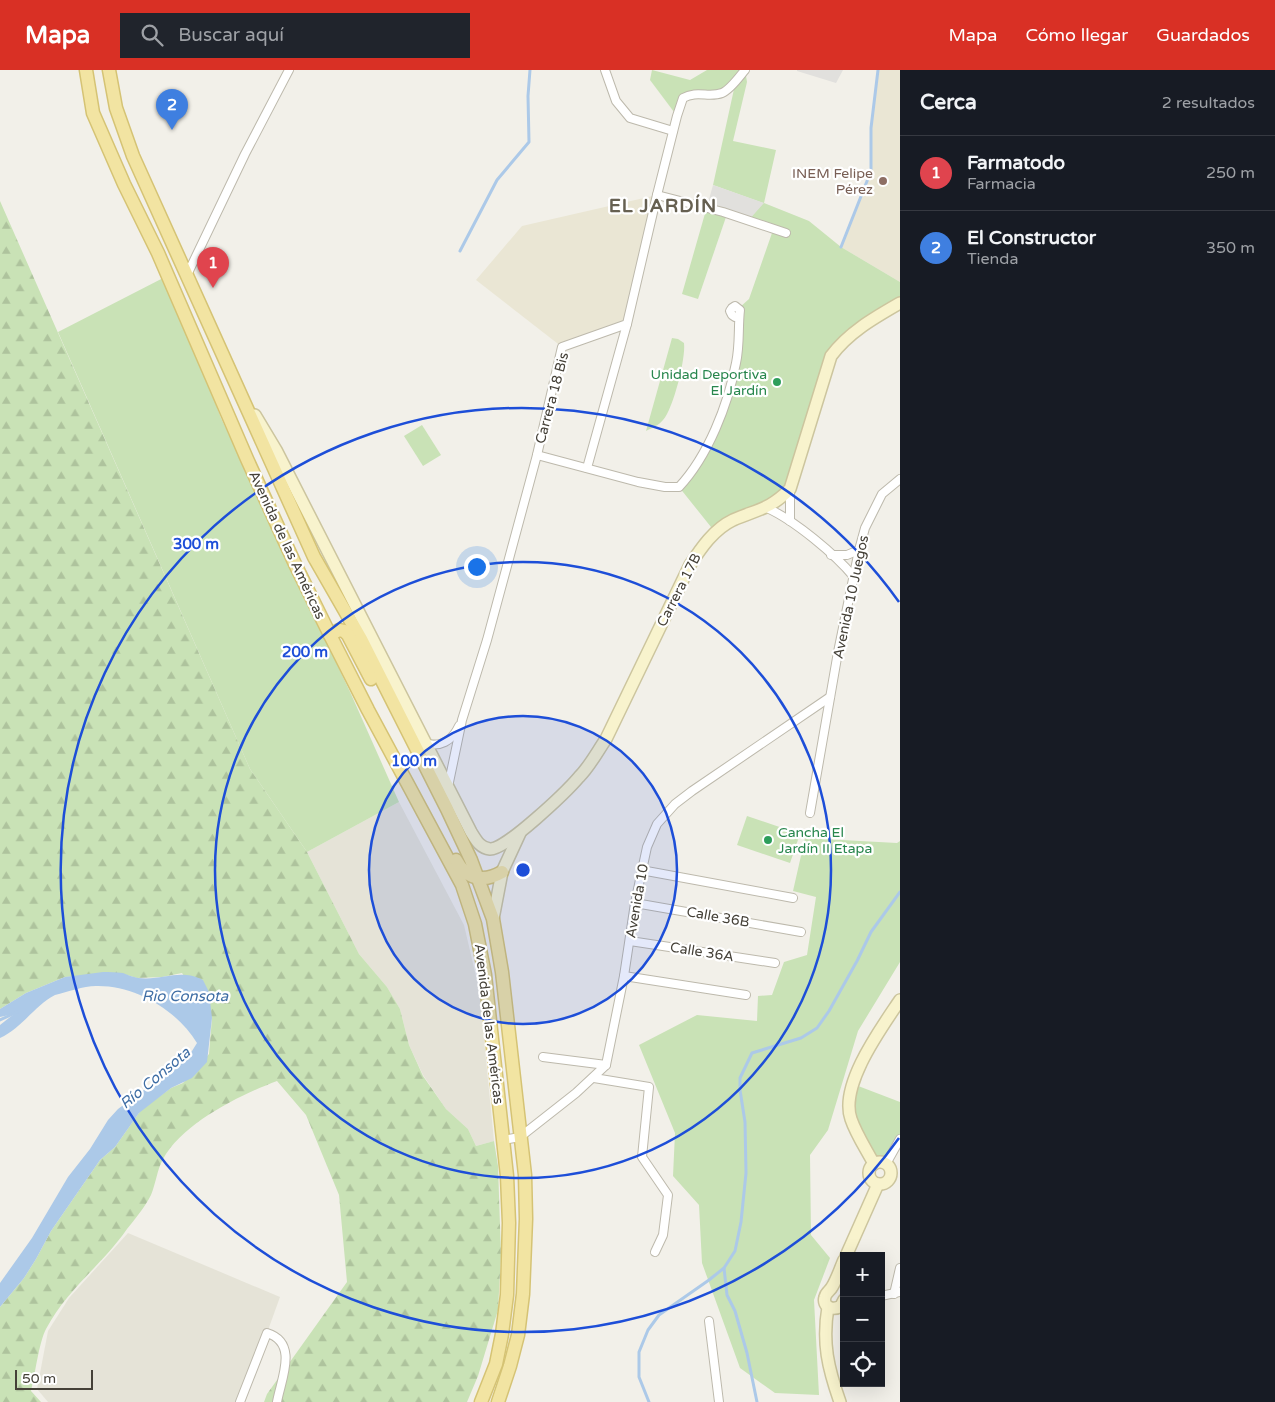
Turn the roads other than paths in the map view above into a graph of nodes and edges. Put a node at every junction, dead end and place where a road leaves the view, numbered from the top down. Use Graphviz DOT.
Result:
graph roads {
  1 [pos="86,70"];
  2 [pos="109,70"];
  3 [pos="289,70"];
  4 [pos="605,70"];
  5 [pos="745,70"];
  6 [pos="673,131"];
  7 [pos="657,195"];
  8 [pos="786,233"];
  9 [pos="158,252"];
  10 [pos="187,275"];
  11 [pos="900,303"];
  12 [pos="738,316"];
  13 [pos="627,324"];
  14 [pos="239,390"];
  15 [pos="537,454"];
  16 [pos="588,468"];
  17 [pos="900,479"];
  18 [pos="790,489"];
  19 [pos="767,508"];
  20 [pos="790,521"];
  21 [pos="859,550"];
  22 [pos="831,555"];
  23 [pos="854,577"];
  24 [pos="330,635"];
  25 [pos="830,697"];
  26 [pos="462,720"];
  27 [pos="408,735"];
  28 [pos="426,744"];
  29 [pos="448,788"];
  30 [pos="447,809"];
  31 [pos="810,813"];
  32 [pos="427,820"];
  33 [pos="521,832"];
  34 [pos="641,870"];
  35 [pos="502,872"];
  36 [pos="478,878"];
  37 [pos="793,898"];
  38 [pos="635,903"];
  39 [pos="493,919"];
  40 [pos="801,932"];
  41 [pos="630,941"];
  42 [pos="775,963"];
  43 [pos="624,976"];
  44 [pos="746,995"];
  45 [pos="900,1000"];
  46 [pos="544,1058"];
  47 [pos="606,1066"];
  48 [pos="594,1078"];
  49 [pos="520,1137"];
  50 [pos="900,1139"];
  51 [pos="503,1140"];
  52 [pos="880,1164"];
  53 [pos="878,1184"];
  54 [pos="655,1252"];
  55 [pos="848,1252"];
  56 [pos="900,1268"];
  57 [pos="840,1269"];
  58 [pos="831,1290"];
  59 [pos="897,1293"];
  60 [pos="843,1297"];
  61 [pos="840,1306"];
  62 [pos="828,1307"];
  63 [pos="709,1321"];
  64 [pos="240,1402"];
  65 [pos="277,1402"];
  66 [pos="481,1402"];
  67 [pos="498,1402"];
  68 [pos="719,1402"];
  69 [pos="840,1402"];
  1 -- 9 [label="main road, Avenida de las Américas"];
  2 -- 10 [label="main road, Avenida de las Américas"];
  3 -- 10 [label="street"];
  4 -- 6 [label="street"];
  5 -- 6 [label="street"];
  6 -- 7 [label="street"];
  7 -- 8 [label="street"];
  7 -- 13 [label="street"];
  9 -- 10 [label="main road"];
  9 -- 24 [label="main road, Avenida de las Américas"];
  10 -- 14 [label="main road, Avenida de las Américas"];
  11 -- 18 [label="street"];
  12 -- 16 [label="street"];
  13 -- 15 [label="street, Carrera 18 Bis"];
  13 -- 16 [label="street"];
  14 -- 27 [label="main road, Avenida de las Américas"];
  14 -- 28 [label="street, Carrera 18 Bis"];
  15 -- 16 [label="street"];
  15 -- 26 [label="street, Carrera 18 Bis"];
  17 -- 21 [label="street, Avenida 10 Juegos"];
  18 -- 19 [label="street, Carrera 17B"];
  18 -- 20 [label="street"];
  19 -- 20 [label="street"];
  19 -- 33 [label="street, Carrera 17B"];
  20 -- 22 [label="street"];
  21 -- 22 [label="street"];
  21 -- 23 [label="street, Avenida 10 Juegos"];
  22 -- 23 [label="street"];
  23 -- 25 [label="street, Avenida 10 Juegos"];
  24 -- 27 [label="main road"];
  24 -- 32 [label="main road, Avenida de las Américas"];
  25 -- 31 [label="street, Avenida 10 Juegos"];
  25 -- 34 [label="street, Avenida 10"];
  26 -- 28 [label="street, Carrera 18 Bis"];
  26 -- 29 [label="street, Carrera 18 Bis"];
  27 -- 28 [label="street"];
  27 -- 30 [label="main road, Avenida de las Américas"];
  28 -- 29 [label="street, Carrera 18 Bis"];
  29 -- 30 [label="street, Carrera 18 Bis"];
  29 -- 33 [label="street, Carrera 17B"];
  30 -- 36 [label="main road, Avenida de las Américas"];
  32 -- 36 [label="main road"];
  32 -- 51 [label="main road, Avenida de las Américas"];
  33 -- 35 [label="street, Carrera 17B"];
  34 -- 37 [label="street"];
  34 -- 38 [label="street, Avenida 10"];
  35 -- 36 [label="main road"];
  35 -- 39 [label="street, Carrera 17B"];
  36 -- 39 [label="main road, Avenida de las Américas"];
  38 -- 40 [label="street, Calle 36B"];
  38 -- 41 [label="street, Avenida 10"];
  39 -- 49 [label="main road, Avenida de las Américas"];
  41 -- 42 [label="street, Calle 36A"];
  41 -- 43 [label="street, Avenida 10"];
  43 -- 44 [label="street"];
  43 -- 47 [label="street, Avenida 10"];
  45 -- 52 [label="street"];
  46 -- 47 [label="street"];
  47 -- 48 [label="street"];
  48 -- 49 [label="street"];
  48 -- 54 [label="street"];
  49 -- 51 [label="street"];
  49 -- 67 [label="main road, Avenida de las Américas"];
  50 -- 52 [label="street"];
  51 -- 66 [label="main road, Avenida de las Américas"];
  52 -- 53 [label="street"];
  52 -- 53 [label="street"];
  53 -- 55 [label="street"];
  56 -- 59 [label="street"];
  57 -- 58 [label="street"];
  58 -- 60 [label="street"];
  58 -- 62 [label="street"];
  61 -- 62 [label="street"];
  62 -- 69 [label="street"];
  63 -- 68 [label="street"];
  64 -- 65 [label="street"];
}
